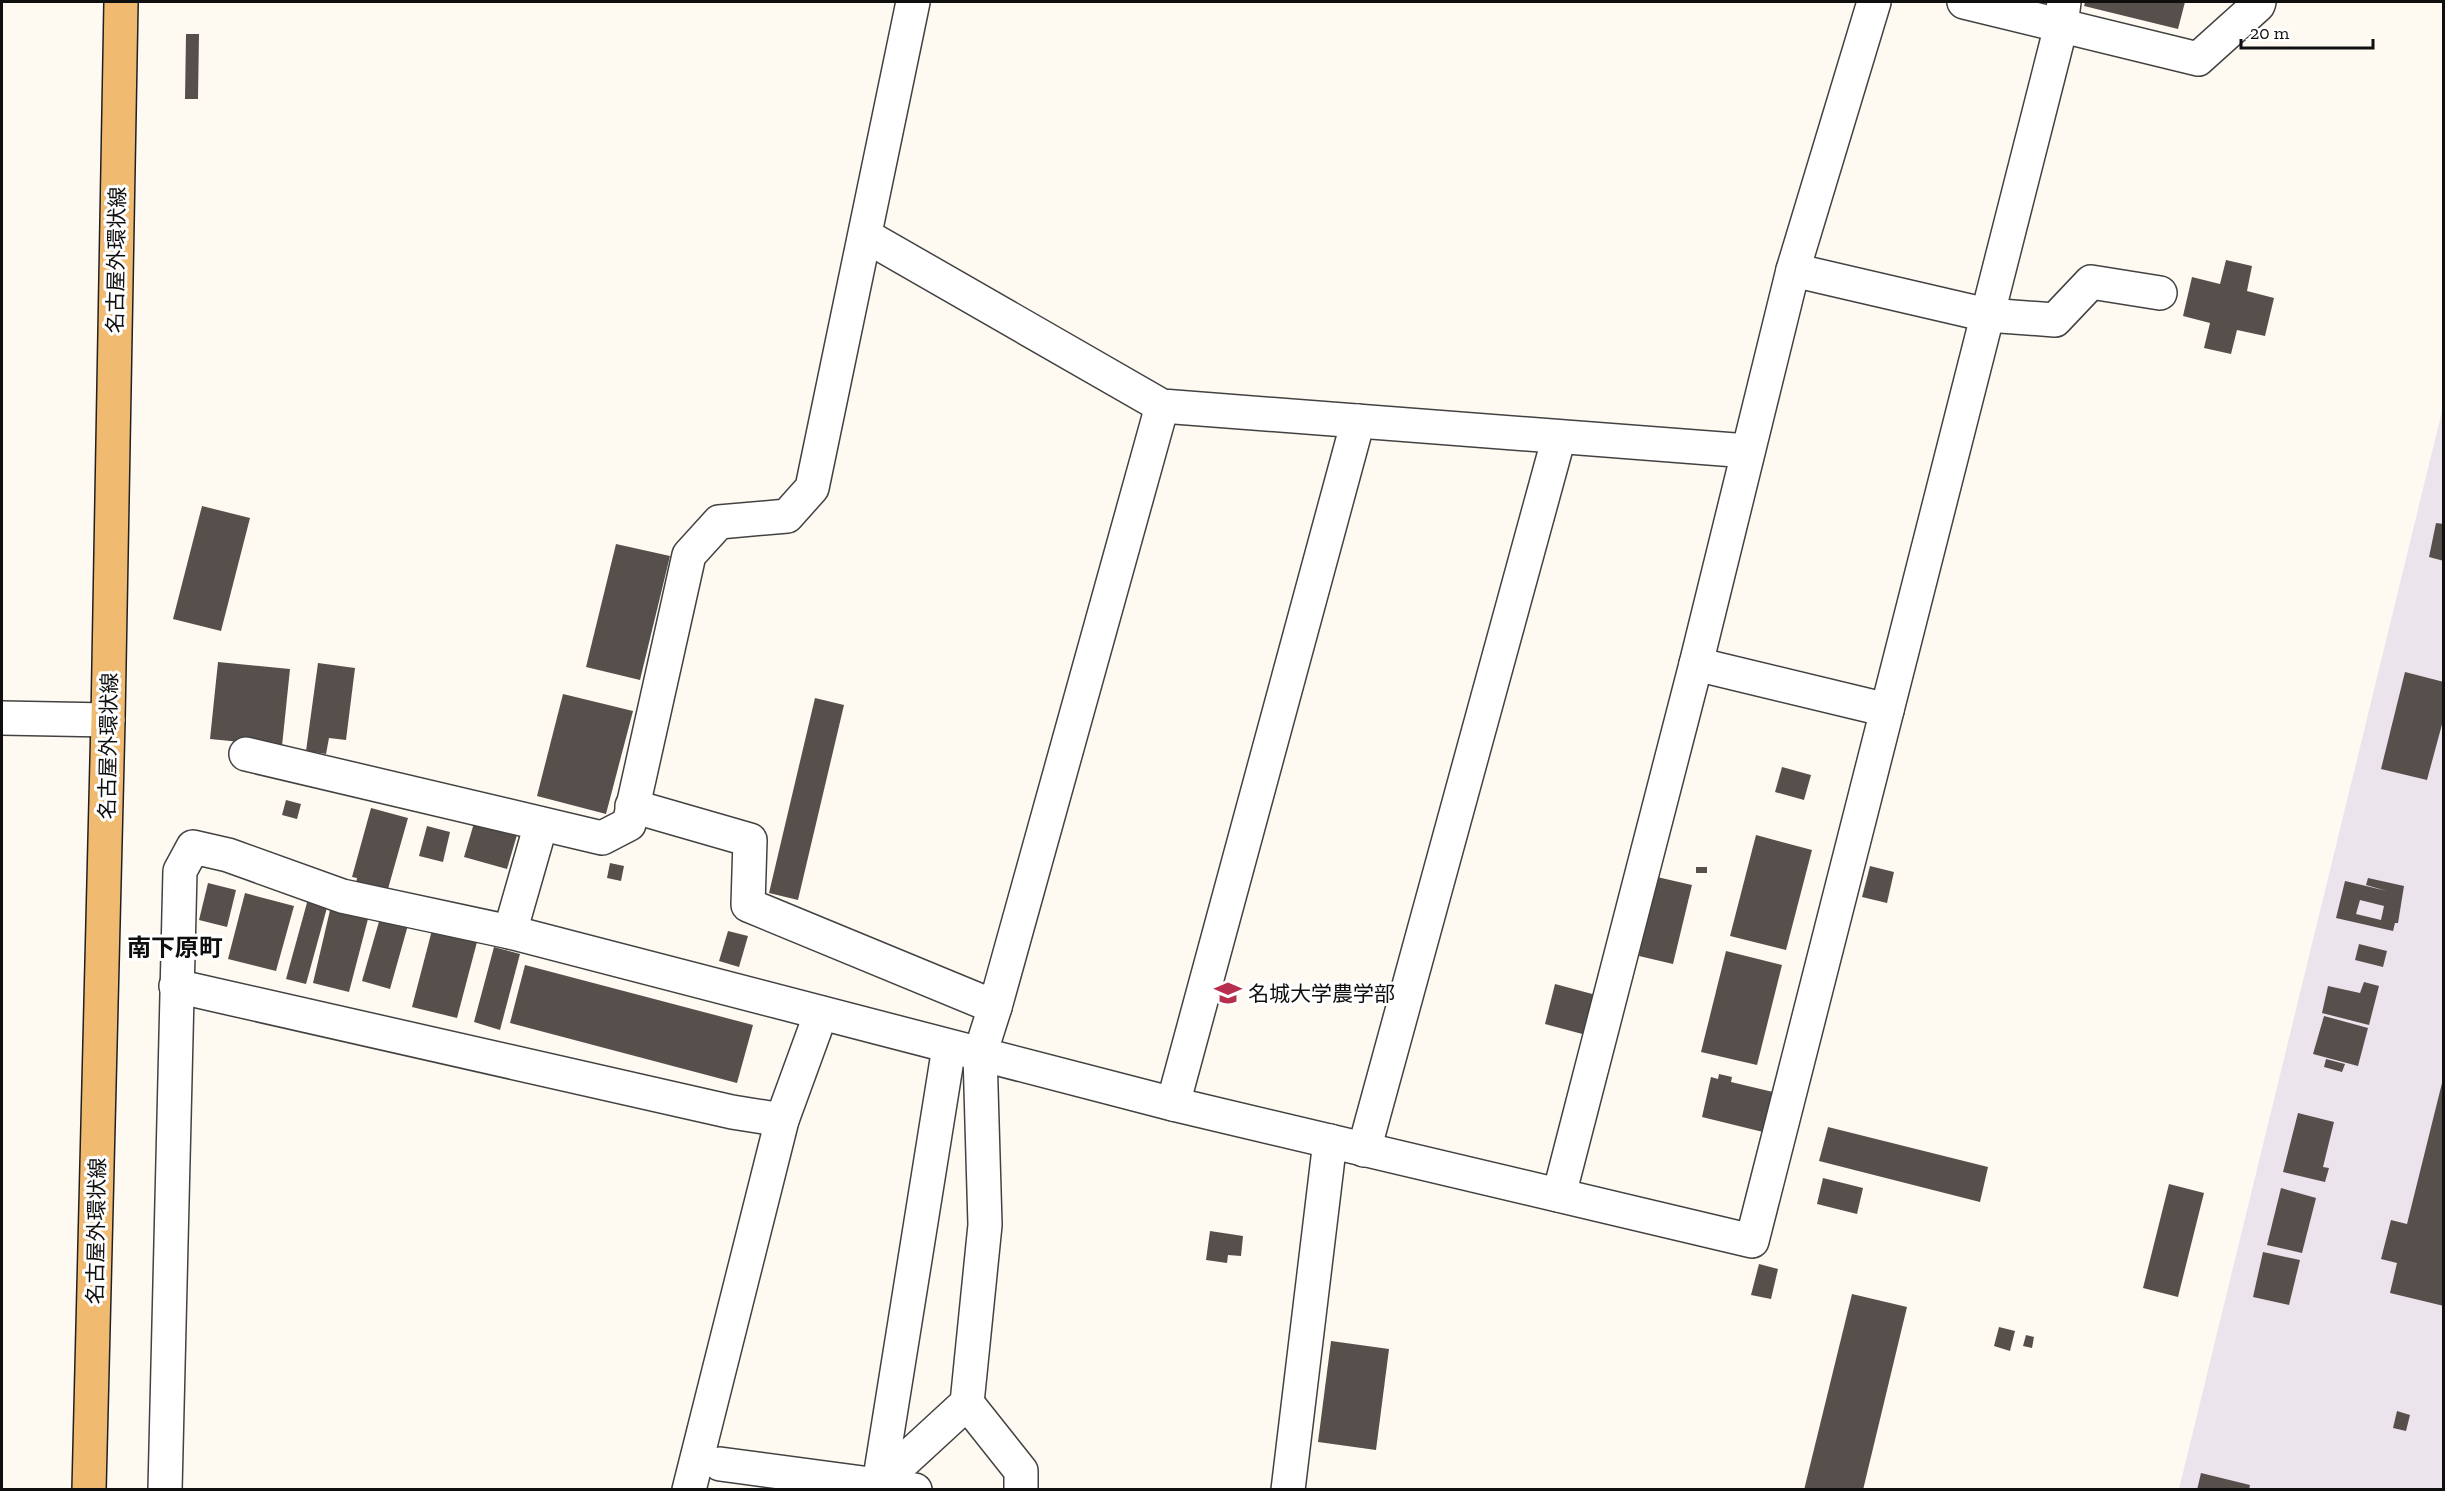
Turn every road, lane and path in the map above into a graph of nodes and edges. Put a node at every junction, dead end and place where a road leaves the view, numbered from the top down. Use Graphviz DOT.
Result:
graph roads {
  1 [pos="121,2"];
  2 [pos="913,2"];
  3 [pos="1874,2"];
  4 [pos="1964,2"];
  5 [pos="2259,2"];
  6 [pos="2063,14"];
  7 [pos="866,236"];
  8 [pos="1793,270"];
  9 [pos="2160,293"];
  10 [pos="1988,315"];
  11 [pos="1162,406"];
  12 [pos="1358,421"];
  13 [pos="1559,437"];
  14 [pos="1748,451"];
  15 [pos="1696,664"];
  16 [pos="1887,710"];
  17 [pos="2,718"];
  18 [pos="108,720"];
  19 [pos="246,754"];
  20 [pos="632,806"];
  21 [pos="541,824"];
  22 [pos="510,932"];
  23 [pos="176,986"];
  24 [pos="995,1007"];
  25 [pos="821,1013"];
  26 [pos="964,1050"];
  27 [pos="1173,1104"];
  28 [pos="782,1120"];
  29 [pos="1330,1141"];
  30 [pos="1364,1150"];
  31 [pos="1558,1195"];
  32 [pos="967,1403"];
  33 [pos="720,1464"];
  34 [pos="880,1487"];
  35 [pos="89,1490"];
  36 [pos="165,1490"];
  37 [pos="689,1490"];
  38 [pos="915,1490"];
  39 [pos="1021,1490"];
  40 [pos="1288,1490"];
  1 -- 18 [label="main road, 名古屋外環状線"];
  2 -- 7 [label="street"];
  3 -- 8 [label="street"];
  4 -- 6 [label="street"];
  5 -- 6 [label="street"];
  6 -- 10 [label="street"];
  7 -- 11 [label="street"];
  7 -- 20 [label="street"];
  8 -- 10 [label="street"];
  8 -- 14 [label="street"];
  9 -- 10 [label="street"];
  10 -- 16 [label="street"];
  11 -- 12 [label="street"];
  11 -- 24 [label="street"];
  12 -- 13 [label="street"];
  12 -- 27 [label="street"];
  13 -- 14 [label="street"];
  13 -- 30 [label="street"];
  14 -- 15 [label="street"];
  15 -- 16 [label="street"];
  15 -- 31 [label="street"];
  16 -- 31 [label="street"];
  17 -- 18 [label="street"];
  18 -- 35 [label="main road, 名古屋外環状線"];
  19 -- 21 [label="street"];
  20 -- 21 [label="street"];
  20 -- 24 [label="street"];
  21 -- 22 [label="street"];
  22 -- 23 [label="street"];
  22 -- 25 [label="street"];
  23 -- 28 [label="street"];
  23 -- 36 [label="street"];
  24 -- 26 [label="street"];
  25 -- 26 [label="street"];
  25 -- 28 [label="street"];
  26 -- 27 [label="street"];
  26 -- 32 [label="street"];
  26 -- 34 [label="street"];
  27 -- 29 [label="street"];
  28 -- 37 [label="street"];
  29 -- 30 [label="street"];
  29 -- 40 [label="street"];
  30 -- 31 [label="street"];
  32 -- 34 [label="street"];
  32 -- 39 [label="street"];
  33 -- 34 [label="street"];
  34 -- 38 [label="street"];
}
